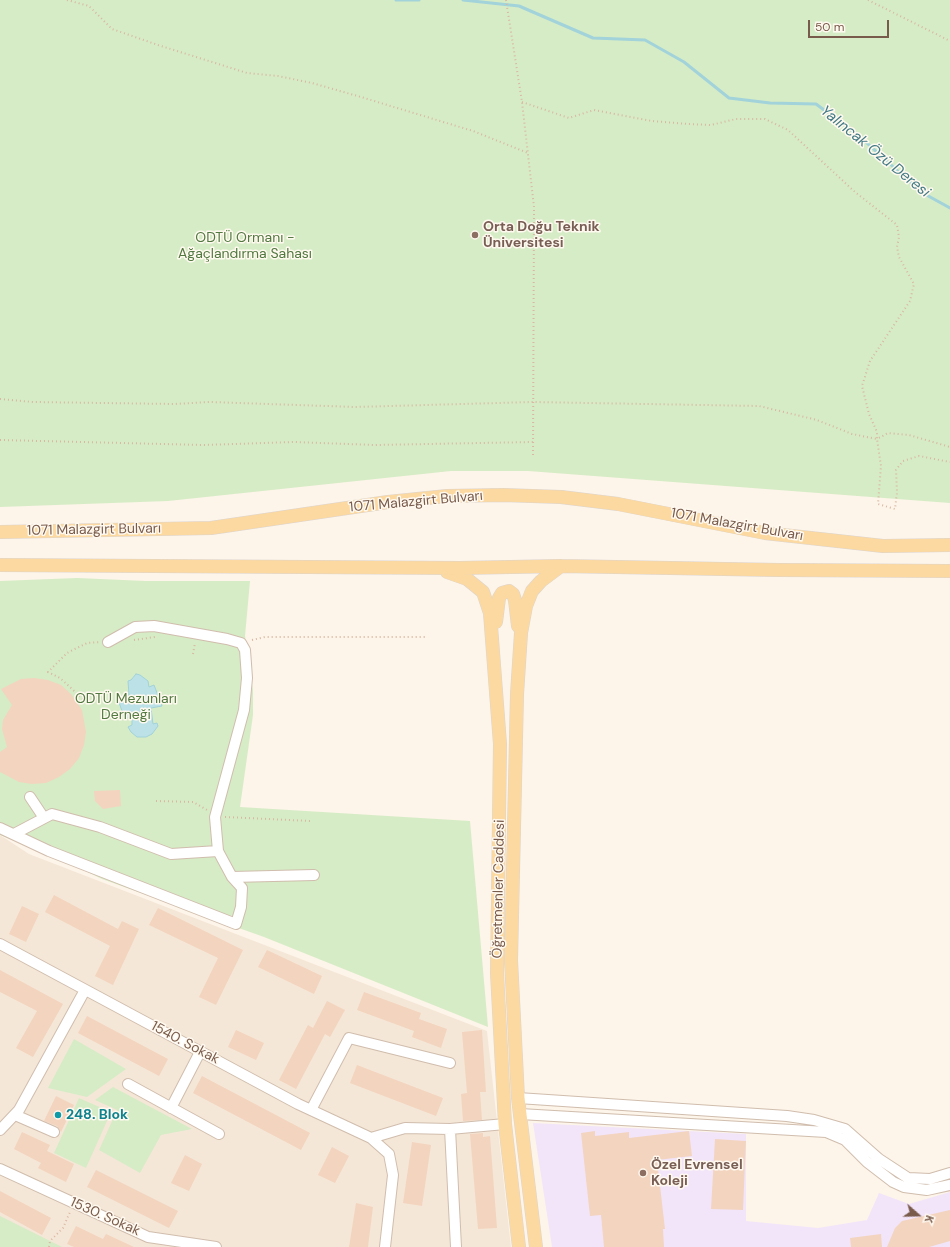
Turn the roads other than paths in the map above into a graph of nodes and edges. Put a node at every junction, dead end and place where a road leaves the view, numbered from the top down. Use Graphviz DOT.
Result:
graph roads {
  1 [pos="0,532"];
  2 [pos="950,545"];
  3 [pos="0,565"];
  4 [pos="561,566"];
  5 [pos="430,568"];
  6 [pos="950,571"];
  7 [pos="108,642"];
  8 [pos="519,654"];
  9 [pos="494,655"];
  10 [pos="30,797"];
  11 [pos="44,818"];
  12 [pos="0,828"];
  13 [pos="14,834"];
  14 [pos="218,850"];
  15 [pos="314,875"];
  16 [pos="232,877"];
  17 [pos="0,944"];
  18 [pos="85,990"];
  19 [pos="200,1052"];
  20 [pos="450,1063"];
  21 [pos="128,1084"];
  22 [pos="518,1098"];
  23 [pos="171,1108"];
  24 [pos="311,1110"];
  25 [pos="520,1114"];
  26 [pos="15,1115"];
  27 [pos="505,1124"];
  28 [pos="450,1129"];
  29 [pos="0,1130"];
  30 [pos="54,1132"];
  31 [pos="219,1134"];
  32 [pos="371,1138"];
  33 [pos="0,1169"];
  34 [pos="950,1173"];
  35 [pos="950,1185"];
  36 [pos="185,1245"];
  37 [pos="216,1247"];
  38 [pos="385,1247"];
  39 [pos="456,1247"];
  40 [pos="519,1247"];
  41 [pos="536,1247"];
  1 -- 2 [label="main road, 1071 Malazgirt Bulvarı"];
  3 -- 5 [label="main road"];
  4 -- 5 [label="main road"];
  4 -- 6 [label="main road"];
  4 -- 8 [label="main road, Öğretmenler Caddesi"];
  5 -- 9 [label="main road, Öğretmenler Caddesi"];
  7 -- 14 [label="street"];
  8 -- 9 [label="main road"];
  8 -- 22 [label="main road, Öğretmenler Caddesi"];
  9 -- 27 [label="main road, Öğretmenler Caddesi"];
  10 -- 11 [label="street"];
  11 -- 13 [label="street"];
  11 -- 14 [label="street"];
  12 -- 13 [label="street"];
  13 -- 16 [label="street"];
  14 -- 16 [label="street"];
  15 -- 16 [label="street"];
  17 -- 18 [label="street, 1540. Sokak"];
  18 -- 19 [label="street, 1540. Sokak"];
  18 -- 26 [label="street"];
  19 -- 23 [label="street"];
  19 -- 24 [label="street, 1540. Sokak"];
  20 -- 24 [label="street"];
  21 -- 23 [label="street"];
  22 -- 25 [label="main road, Öğretmenler Caddesi"];
  22 -- 34 [label="street"];
  23 -- 31 [label="street"];
  24 -- 32 [label="street, 1540. Sokak"];
  25 -- 35 [label="street"];
  25 -- 41 [label="main road, Öğretmenler Caddesi"];
  26 -- 29 [label="street"];
  26 -- 30 [label="street"];
  27 -- 28 [label="street"];
  27 -- 40 [label="main road, Öğretmenler Caddesi"];
  28 -- 32 [label="street"];
  28 -- 39 [label="street"];
  32 -- 38 [label="street, 1540. Sokak"];
  33 -- 36 [label="street, 1530. Sokak"];
  36 -- 37 [label="street, 1530. Sokak"];
}
